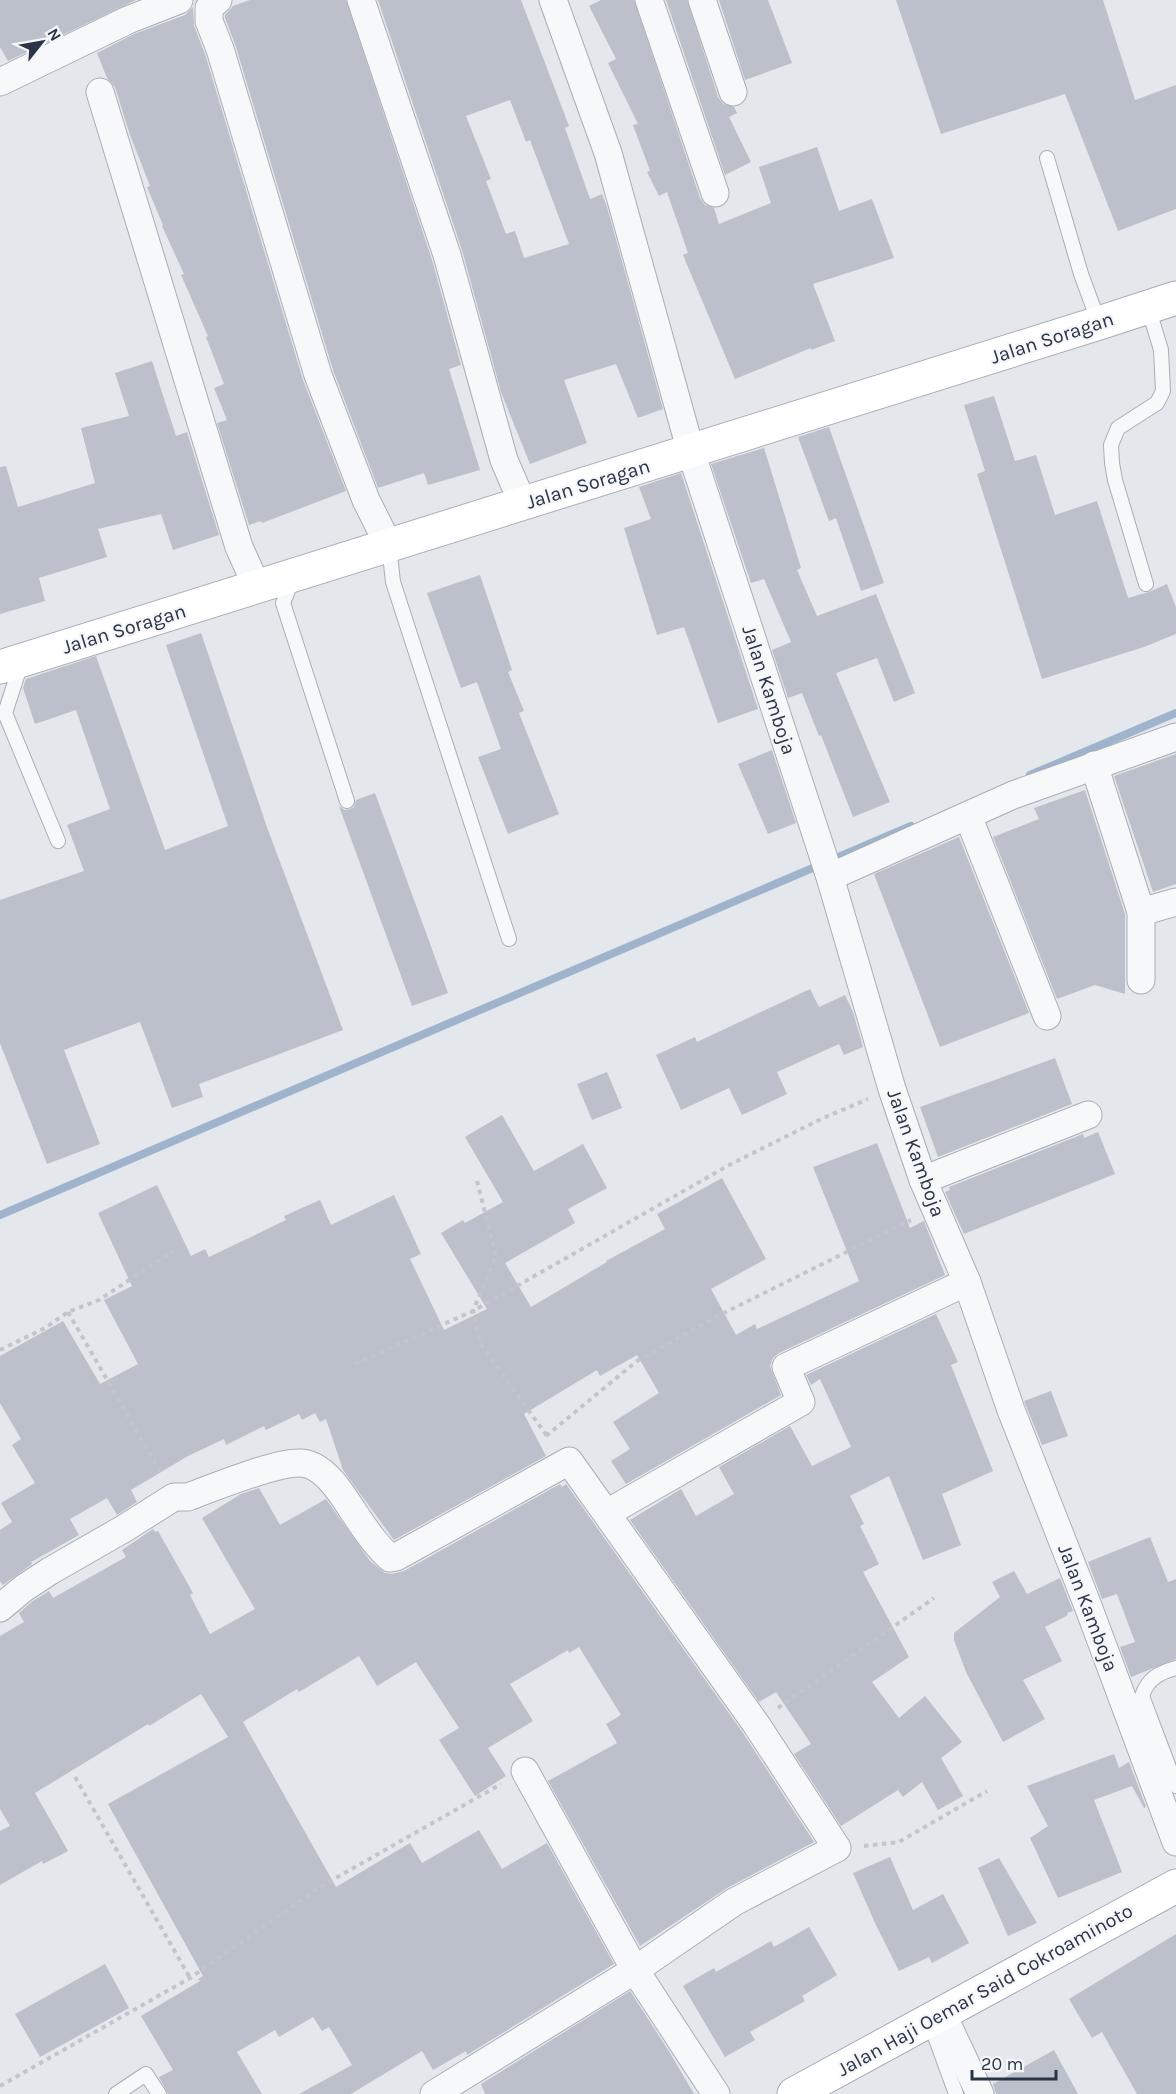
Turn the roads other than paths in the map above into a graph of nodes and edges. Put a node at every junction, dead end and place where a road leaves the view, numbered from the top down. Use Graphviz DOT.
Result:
graph roads {
  1 [pos="178,0"];
  2 [pos="218,0"];
  3 [pos="362,0"];
  4 [pos="553,0"];
  5 [pos="649,0"];
  6 [pos="702,0"];
  7 [pos="124,10"];
  8 [pos="3,73"];
  9 [pos="100,92"];
  10 [pos="733,92"];
  11 [pos="1047,158"];
  12 [pos="715,193"];
  13 [pos="1167,302"];
  14 [pos="1100,323"];
  15 [pos="691,452"];
  16 [pos="523,504"];
  17 [pos="389,546"];
  18 [pos="294,576"];
  19 [pos="1146,584"];
  20 [pos="257,587"];
  21 [pos="11,664"];
  22 [pos="1176,737"];
  23 [pos="1094,765"];
  24 [pos="347,801"];
  25 [pos="968,816"];
  26 [pos="58,841"];
  27 [pos="828,872"];
  28 [pos="1176,902"];
  29 [pos="1141,912"];
  30 [pos="509,939"];
  31 [pos="1141,980"];
  32 [pos="1047,1016"];
  33 [pos="1088,1115"];
  34 [pos="923,1180"];
  35 [pos="967,1282"];
  36 [pos="607,1513"];
  37 [pos="0,1608"];
  38 [pos="1176,1668"];
  39 [pos="525,1771"];
  40 [pos="1176,1786"];
  41 [pos="1176,1842"];
  42 [pos="1176,1886"];
  43 [pos="635,1970"];
  44 [pos="936,2017"];
  45 [pos="450,2090"];
  46 [pos="116,2094"];
  47 [pos="159,2094"];
  48 [pos="716,2094"];
  49 [pos="794,2094"];
  50 [pos="956,2094"];
  51 [pos="980,2094"];
  1 -- 7 [label="street"];
  2 -- 17 [label="street"];
  3 -- 16 [label="street"];
  4 -- 15 [label="street, Jalan Kamboja"];
  5 -- 12 [label="street"];
  6 -- 10 [label="street"];
  7 -- 8 [label="street"];
  9 -- 20 [label="street"];
  11 -- 14 [label="lane"];
  13 -- 14 [label="street, Jalan Soragan"];
  13 -- 19 [label="lane"];
  14 -- 15 [label="street, Jalan Soragan"];
  15 -- 16 [label="street, Jalan Soragan"];
  15 -- 27 [label="street, Jalan Kamboja"];
  16 -- 17 [label="street, Jalan Soragan"];
  17 -- 18 [label="street, Jalan Soragan"];
  17 -- 30 [label="lane"];
  18 -- 20 [label="street, Jalan Soragan"];
  18 -- 24 [label="lane"];
  20 -- 21 [label="street, Jalan Soragan"];
  21 -- 26 [label="lane"];
  22 -- 23 [label="street"];
  23 -- 25 [label="street"];
  23 -- 29 [label="street"];
  25 -- 27 [label="street"];
  25 -- 32 [label="street"];
  27 -- 34 [label="street, Jalan Kamboja"];
  28 -- 29 [label="street"];
  29 -- 31 [label="street"];
  33 -- 34 [label="street"];
  34 -- 35 [label="street, Jalan Kamboja"];
  35 -- 36 [label="street"];
  35 -- 41 [label="street, Jalan Kamboja"];
  36 -- 37 [label="street"];
  36 -- 43 [label="street"];
  38 -- 40 [label="lane"];
  39 -- 43 [label="street"];
  42 -- 44 [label="street, Jalan Haji Oemar Said Cokroaminoto"];
  43 -- 45 [label="street"];
  43 -- 48 [label="street"];
  44 -- 49 [label="street, Jalan Haji Oemar Said Cokroaminoto"];
  44 -- 50 [label="lane"];
  44 -- 51 [label="street"];
  46 -- 47 [label="lane"];
}
